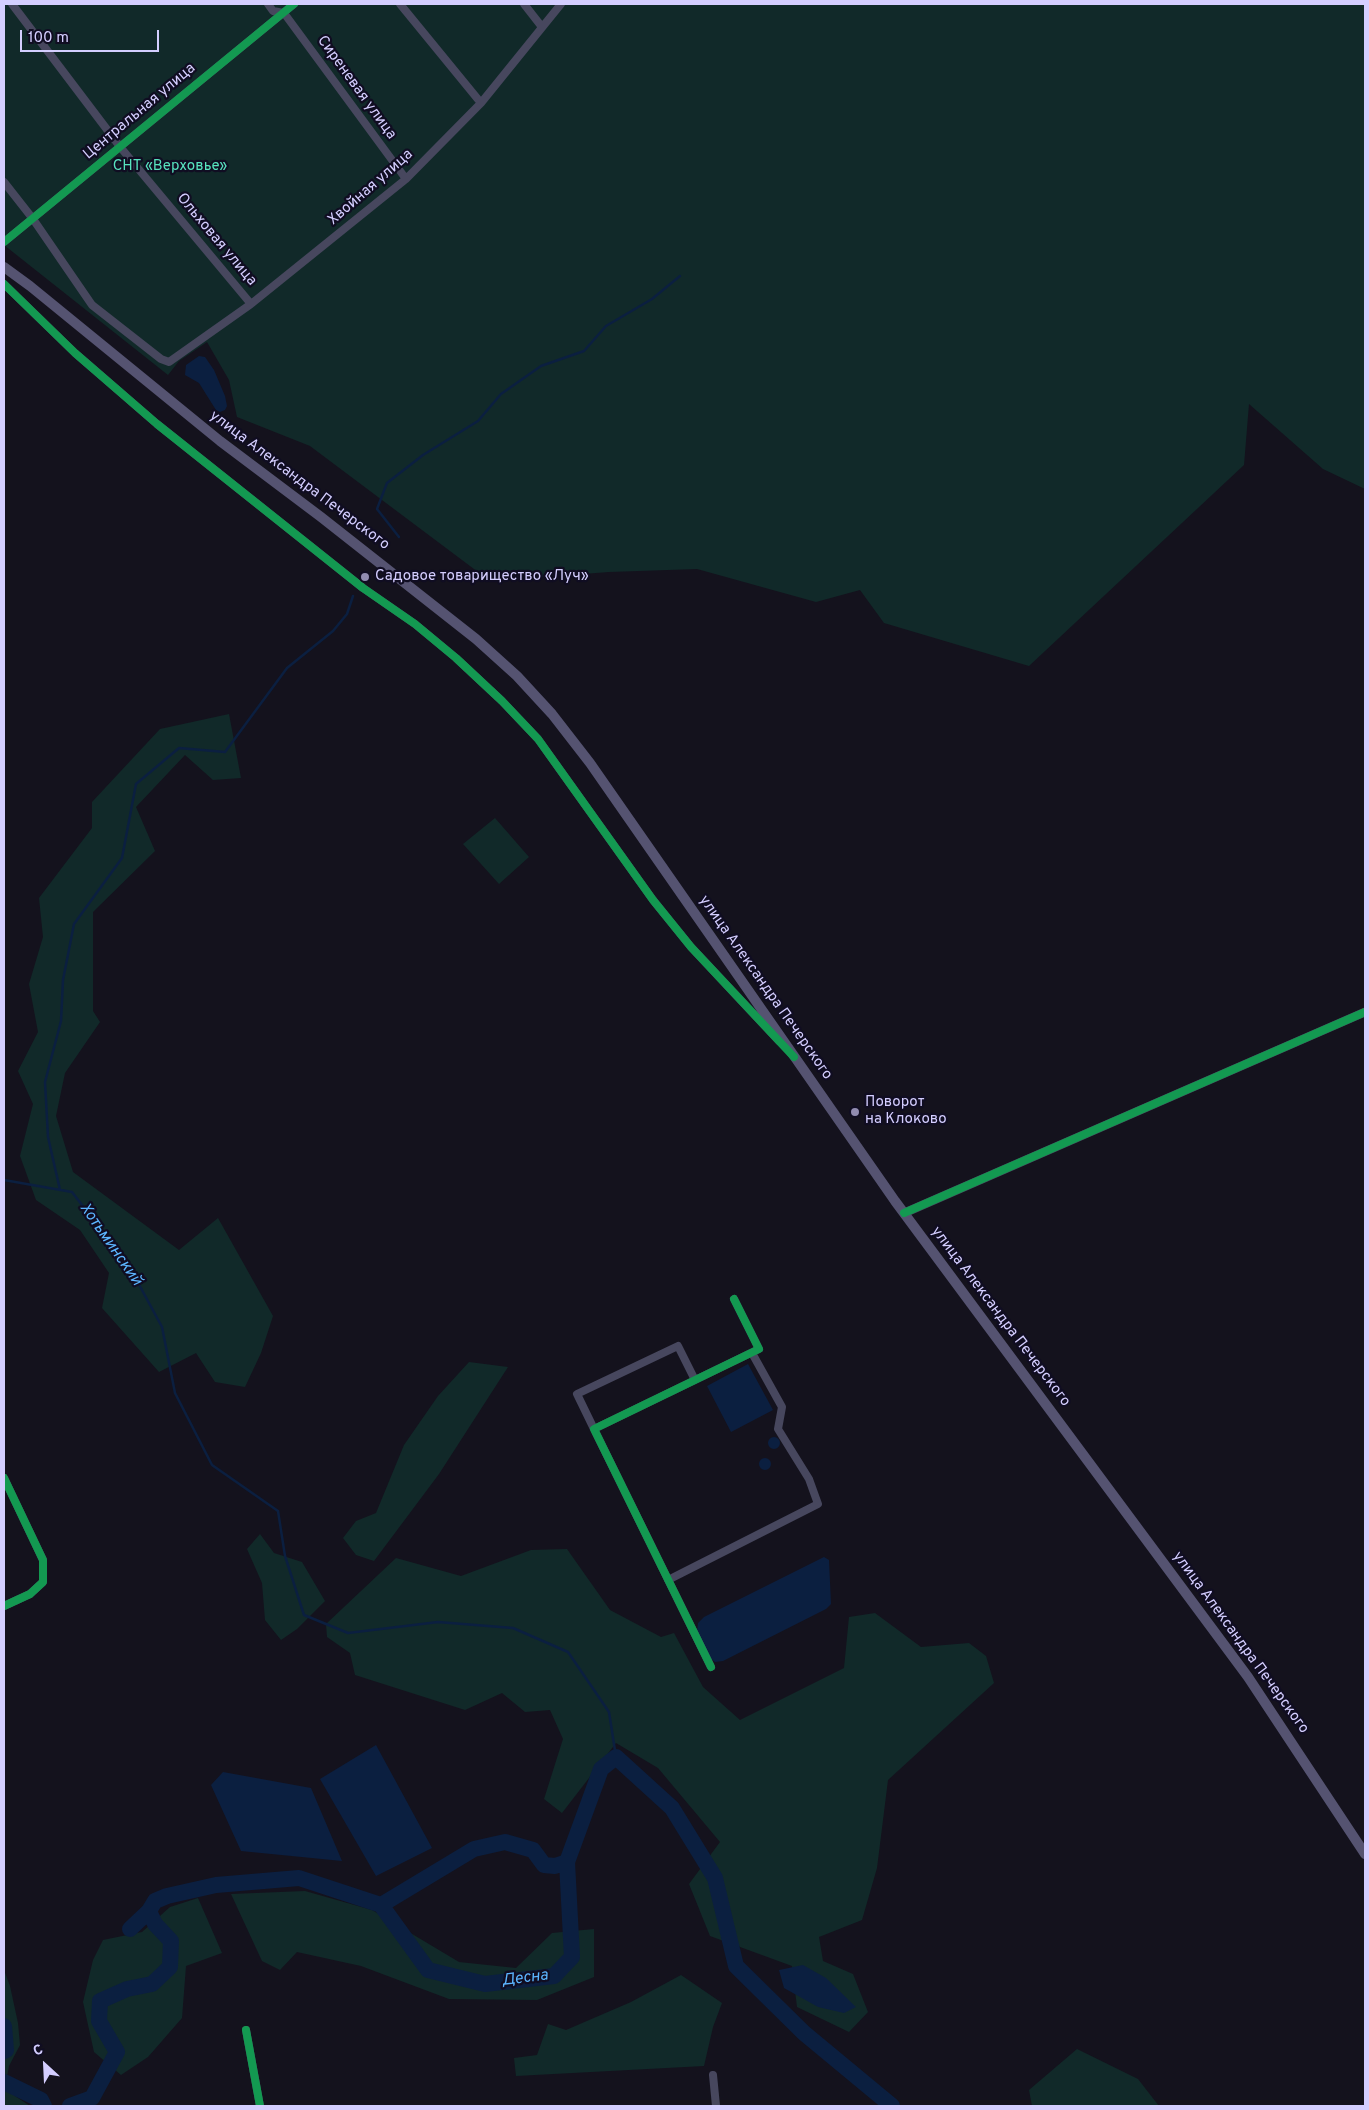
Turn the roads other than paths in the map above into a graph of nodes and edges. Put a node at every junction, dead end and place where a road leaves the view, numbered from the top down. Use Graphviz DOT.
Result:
graph roads {
  1 [pos="12,4"];
  2 [pos="268,4"];
  3 [pos="294,4"];
  4 [pos="400,4"];
  5 [pos="524,4"];
  6 [pos="562,4"];
  7 [pos="284,13"];
  8 [pos="542,27"];
  9 [pos="481,103"];
  10 [pos="121,148"];
  11 [pos="406,179"];
  12 [pos="4,182"];
  13 [pos="33,219"];
  14 [pos="4,242"];
  15 [pos="4,267"];
  16 [pos="4,284"];
  17 [pos="251,304"];
  18 [pos="1365,1012"];
  19 [pos="794,1057"];
  20 [pos="904,1213"];
  21 [pos="734,1298"];
  22 [pos="752,1353"];
  23 [pos="695,1380"];
  24 [pos="594,1429"];
  25 [pos="4,1478"];
  26 [pos="668,1580"];
  27 [pos="4,1606"];
  28 [pos="711,1667"];
  29 [pos="1365,1854"];
  30 [pos="246,2030"];
  31 [pos="713,2076"];
  32 [pos="260,2106"];
  33 [pos="716,2106"];
  1 -- 10 [label="street, Ольховая улица"];
  2 -- 7 [label="street"];
  3 -- 7 [label="street, Центральная улица"];
  4 -- 9 [label="street"];
  5 -- 8 [label="street"];
  6 -- 8 [label="street, Хвойная улица"];
  7 -- 10 [label="street, Центральная улица"];
  7 -- 11 [label="street, Сиреневая улица"];
  8 -- 9 [label="street, Хвойная улица"];
  9 -- 11 [label="street, Хвойная улица"];
  10 -- 13 [label="street, Центральная улица"];
  10 -- 17 [label="street, Ольховая улица"];
  11 -- 17 [label="street, Хвойная улица"];
  12 -- 13 [label="street"];
  13 -- 14 [label="street, Центральная улица"];
  13 -- 17 [label="street, Хвойная улица"];
  15 -- 19 [label="main road, улица Александра Печерского"];
  16 -- 19 [label="street"];
  18 -- 20 [label="street"];
  19 -- 20 [label="main road, улица Александра Печерского"];
  20 -- 29 [label="main road, улица Александра Печерского"];
  21 -- 22 [label="street"];
  22 -- 23 [label="street"];
  22 -- 26 [label="street"];
  23 -- 24 [label="street"];
  23 -- 24 [label="street"];
  24 -- 26 [label="street"];
  25 -- 27 [label="street"];
  26 -- 28 [label="street"];
  30 -- 32 [label="street"];
  31 -- 33 [label="street"];
}
